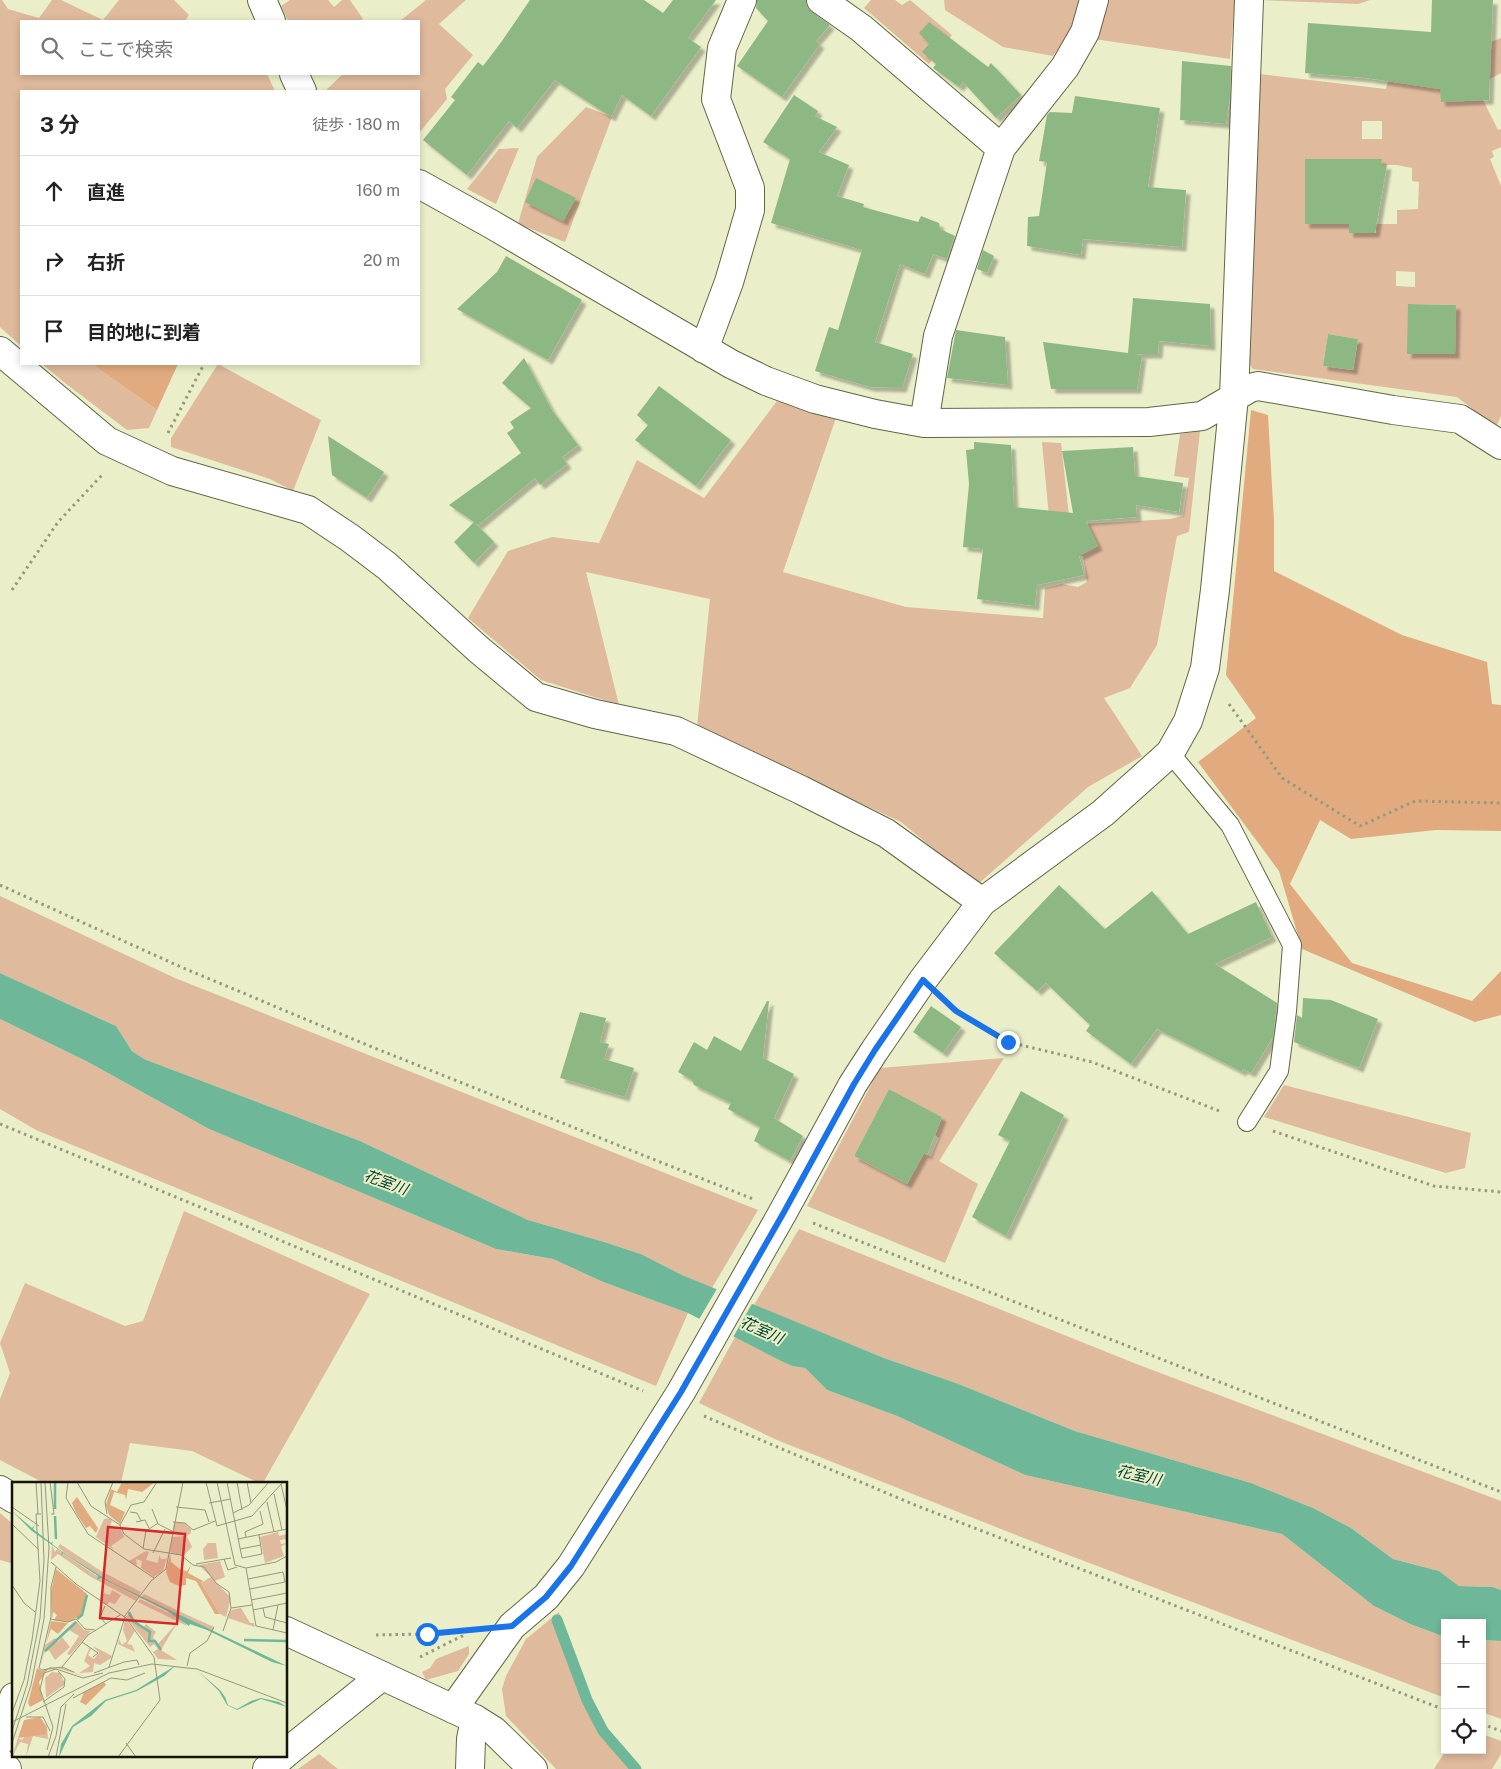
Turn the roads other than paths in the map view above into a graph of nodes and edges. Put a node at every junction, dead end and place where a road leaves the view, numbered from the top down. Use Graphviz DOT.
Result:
graph roads {
  1 [pos="262,0"];
  2 [pos="742,0"];
  3 [pos="821,0"];
  4 [pos="1094,0"];
  5 [pos="1249,0"];
  6 [pos="271,20"];
  7 [pos="294,75"];
  8 [pos="302,90"];
  9 [pos="1001,148"];
  10 [pos="420,185"];
  11 [pos="704,349"];
  12 [pos="0,351"];
  13 [pos="1234,397"];
  14 [pos="924,423"];
  15 [pos="1501,445"];
  16 [pos="1170,753"];
  17 [pos="982,902"];
  18 [pos="1247,1122"];
  19 [pos="0,1490"];
  20 [pos="12,1498"];
  21 [pos="288,1632"];
  22 [pos="382,1676"];
  23 [pos="12,1703"];
  24 [pos="464,1714"];
  25 [pos="0,1741"];
  26 [pos="288,1752"];
  27 [pos="283,1756"];
  28 [pos="0,1762"];
  29 [pos="7,1769"];
  30 [pos="267,1769"];
  31 [pos="470,1769"];
  32 [pos="533,1769"];
  1 -- 6 [label="street"];
  2 -- 11 [label="street"];
  3 -- 9 [label="street"];
  4 -- 9 [label="street"];
  5 -- 13 [label="street"];
  7 -- 8 [label="street"];
  9 -- 14 [label="street"];
  10 -- 11 [label="street"];
  11 -- 14 [label="street"];
  12 -- 17 [label="street"];
  13 -- 14 [label="street"];
  13 -- 15 [label="street"];
  13 -- 16 [label="street"];
  16 -- 17 [label="street"];
  16 -- 18 [label="lane"];
  17 -- 24 [label="street"];
  19 -- 20 [label="street"];
  21 -- 22 [label="street"];
  22 -- 24 [label="street"];
  22 -- 26 [label="street"];
  23 -- 25 [label="street"];
  24 -- 31 [label="street"];
  24 -- 32 [label="street"];
  27 -- 30 [label="street"];
  28 -- 29 [label="street"];
}
